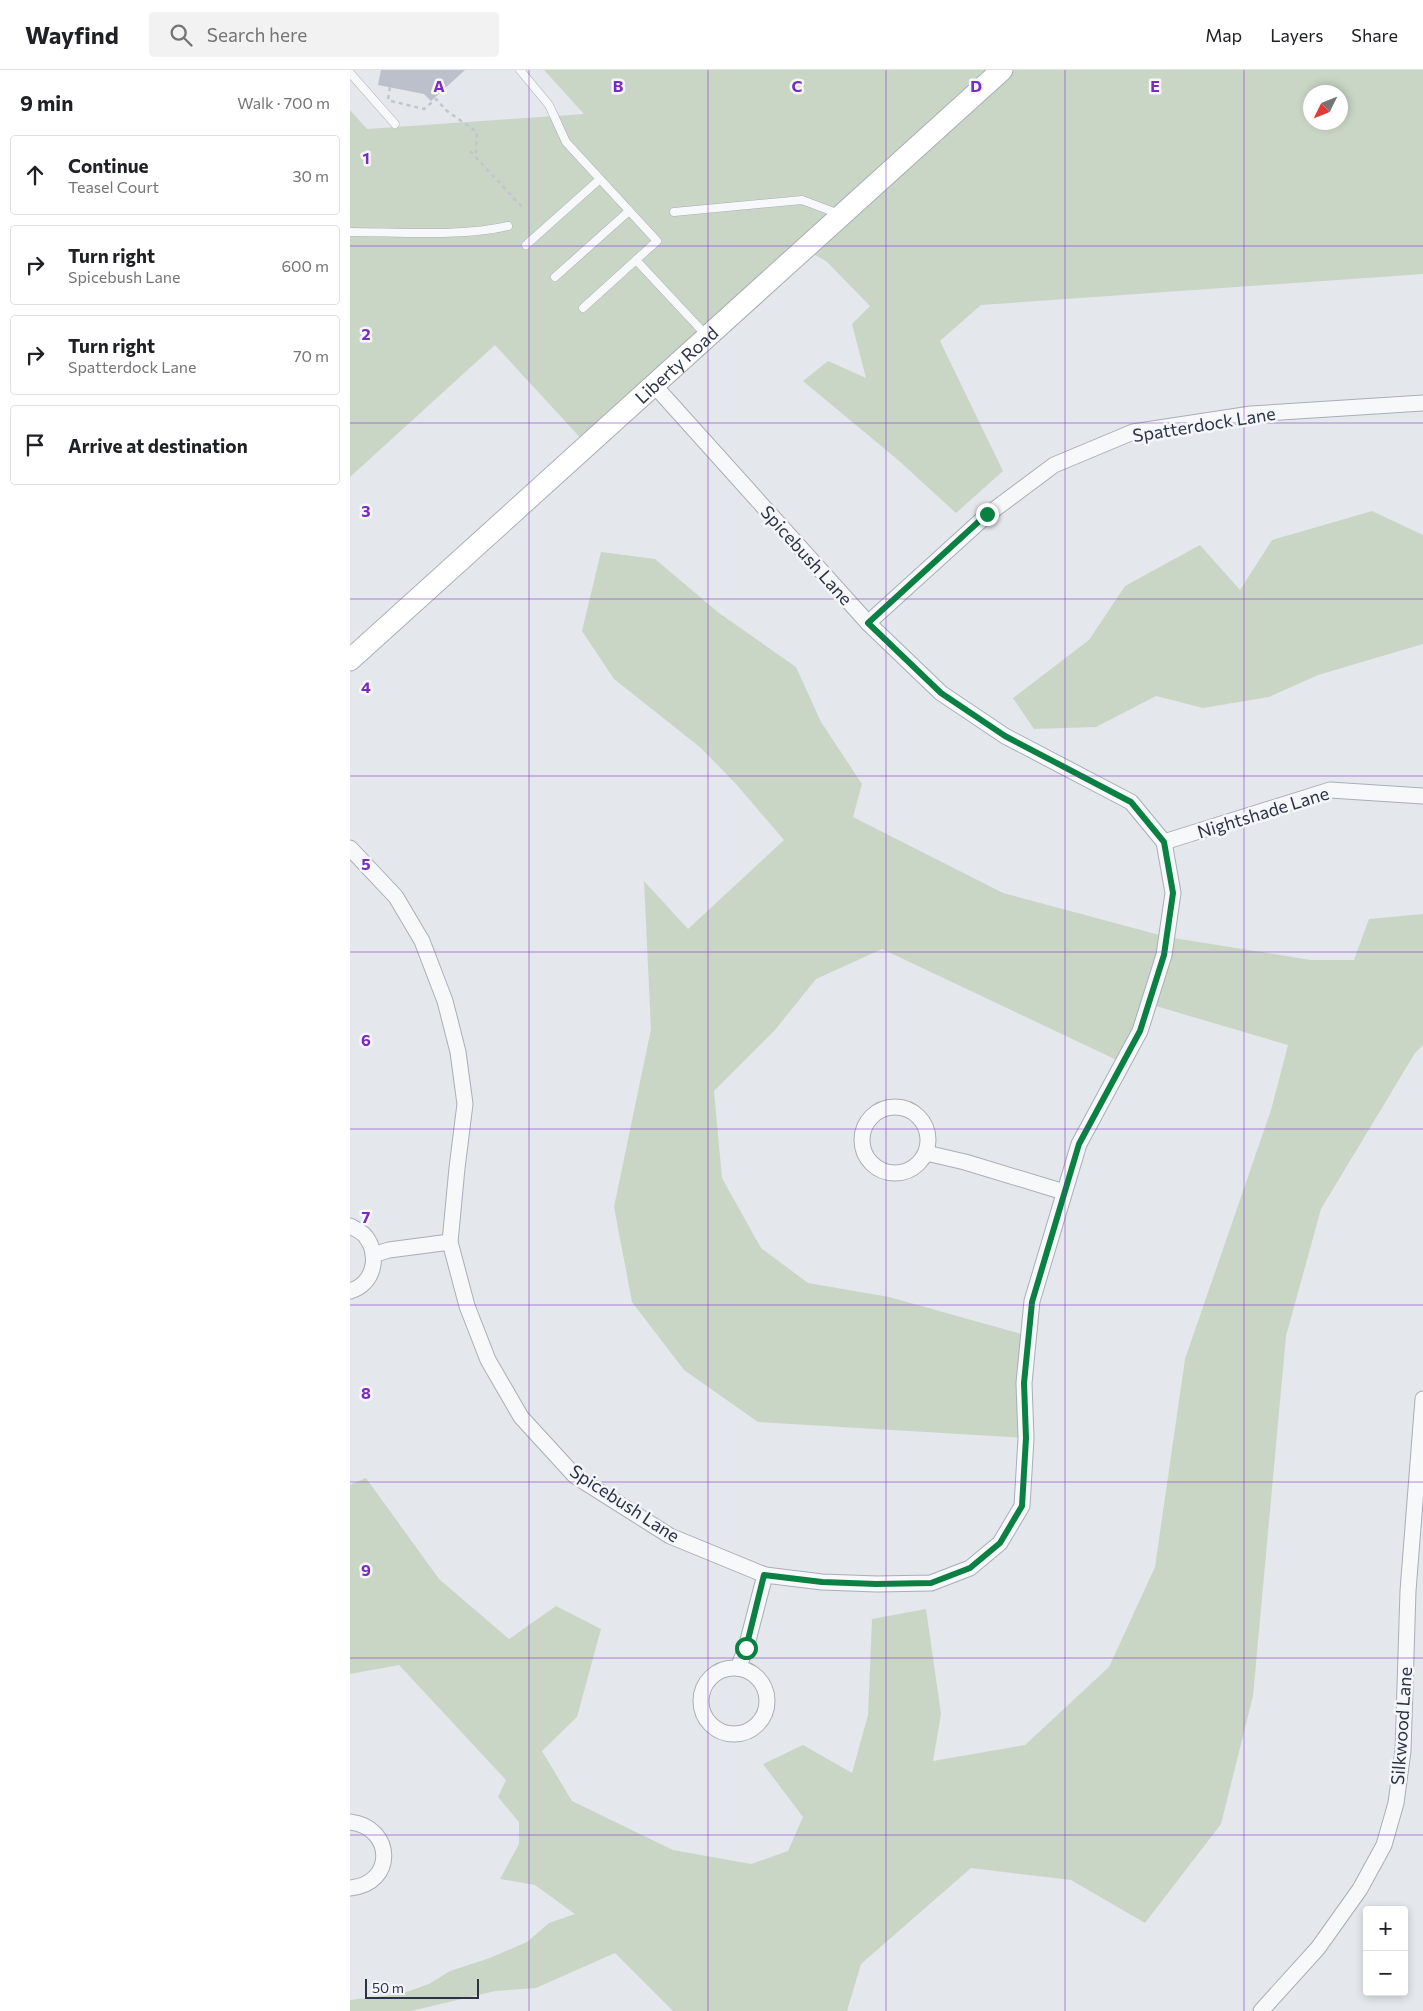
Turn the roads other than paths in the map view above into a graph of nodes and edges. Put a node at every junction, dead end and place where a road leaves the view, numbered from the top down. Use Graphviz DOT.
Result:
graph roads {
  1 [pos="520,70"];
  2 [pos="1002,70"];
  3 [pos="350,73"];
  4 [pos="395,124"];
  5 [pos="600,179"];
  6 [pos="629,211"];
  7 [pos="674,212"];
  8 [pos="842,215"];
  9 [pos="508,226"];
  10 [pos="350,232"];
  11 [pos="526,245"];
  12 [pos="636,260"];
  13 [pos="555,277"];
  14 [pos="583,308"];
  15 [pos="707,337"];
  16 [pos="654,385"];
  17 [pos="1423,403"];
  18 [pos="868,623"];
  19 [pos="350,660"];
  20 [pos="1423,796"];
  21 [pos="1164,842"];
  22 [pos="350,848"];
  23 [pos="926,1153"];
  24 [pos="1064,1192"];
  25 [pos="350,1226"];
  26 [pos="450,1242"];
  27 [pos="374,1255"];
  28 [pos="350,1291"];
  29 [pos="1423,1399"];
  30 [pos="764,1575"];
  31 [pos="1423,1590"];
  32 [pos="1408,1591"];
  33 [pos="738,1668"];
  34 [pos="350,1822"];
  35 [pos="350,1888"];
  36 [pos="1261,2011"];
  1 -- 5 [label="lane"];
  2 -- 8 [label="street, Liberty Road"];
  3 -- 4 [label="lane"];
  5 -- 6 [label="lane"];
  5 -- 11 [label="lane"];
  6 -- 12 [label="lane"];
  6 -- 13 [label="lane"];
  7 -- 8 [label="lane"];
  8 -- 15 [label="street, Liberty Road"];
  9 -- 10 [label="lane"];
  12 -- 14 [label="lane"];
  12 -- 15 [label="lane"];
  15 -- 16 [label="street, Liberty Road"];
  16 -- 18 [label="street, Spicebush Lane"];
  16 -- 19 [label="street, Liberty Road"];
  17 -- 18 [label="street, Spatterdock Lane"];
  18 -- 21 [label="street, Spicebush Lane"];
  20 -- 21 [label="street, Nightshade Lane"];
  21 -- 24 [label="street, Spicebush Lane"];
  22 -- 26 [label="street, Spicebush Lane"];
  23 -- 23 [label="street"];
  23 -- 24 [label="street"];
  24 -- 30 [label="street, Spicebush Lane"];
  25 -- 27 [label="street"];
  26 -- 27 [label="street"];
  26 -- 30 [label="street, Spicebush Lane"];
  27 -- 28 [label="street"];
  29 -- 32 [label="street, Silkwood Lane"];
  30 -- 33 [label="street"];
  31 -- 32 [label="street"];
  32 -- 36 [label="street, Silkwood Lane"];
  33 -- 33 [label="street"];
  34 -- 35 [label="street"];
}
